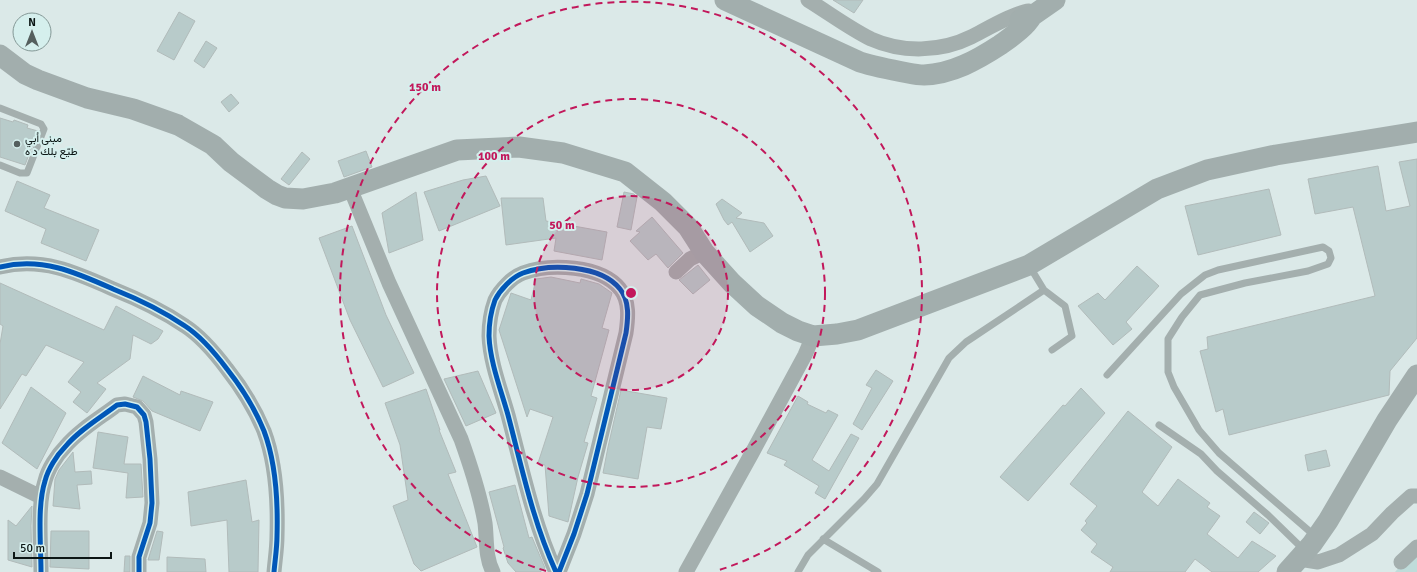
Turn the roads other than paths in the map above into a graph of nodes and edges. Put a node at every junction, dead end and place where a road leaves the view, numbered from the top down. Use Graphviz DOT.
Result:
graph roads {
  1 [pos="725,0"];
  2 [pos="746,0"];
  3 [pos="808,0"];
  4 [pos="1042,9"];
  5 [pos="0,54"];
  6 [pos="922,71"];
  7 [pos="0,108"];
  8 [pos="1417,132"];
  9 [pos="0,166"];
  10 [pos="350,188"];
  11 [pos="704,252"];
  12 [pos="1029,265"];
  13 [pos="0,267"];
  14 [pos="676,272"];
  15 [pos="1190,286"];
  16 [pos="1044,290"];
  17 [pos="1200,295"];
  18 [pos="813,336"];
  19 [pos="1052,350"];
  20 [pos="1107,375"];
  21 [pos="1417,375"];
  22 [pos="1159,424"];
  23 [pos="0,477"];
  24 [pos="1417,496"];
  25 [pos="41,497"];
  26 [pos="823,539"];
  27 [pos="1417,547"];
  28 [pos="1302,555"];
  29 [pos="488,556"];
  30 [pos="1401,562"];
  31 [pos="41,572"];
  32 [pos="139,572"];
  33 [pos="274,572"];
  34 [pos="484,572"];
  35 [pos="493,572"];
  36 [pos="556,572"];
  37 [pos="560,572"];
  38 [pos="686,572"];
  39 [pos="798,572"];
  40 [pos="878,572"];
  1 -- 6 [label="main road"];
  2 -- 6 [label="main road"];
  3 -- 4 [label="street"];
  4 -- 6 [label="main road"];
  5 -- 10 [label="main road"];
  7 -- 9 [label="lane"];
  8 -- 12 [label="main road"];
  10 -- 11 [label="main road"];
  10 -- 29 [label="street"];
  11 -- 14 [label="street"];
  11 -- 18 [label="main road"];
  12 -- 16 [label="lane"];
  12 -- 18 [label="main road"];
  13 -- 33 [label="street"];
  15 -- 17 [label="lane"];
  15 -- 17 [label="lane"];
  15 -- 20 [label="lane"];
  16 -- 19 [label="lane"];
  16 -- 26 [label="lane"];
  17 -- 28 [label="lane"];
  18 -- 38 [label="street"];
  21 -- 28 [label="main road"];
  22 -- 28 [label="lane"];
  23 -- 25 [label="street"];
  24 -- 28 [label="street"];
  25 -- 31 [label="street"];
  25 -- 32 [label="street"];
  26 -- 39 [label="lane"];
  26 -- 40 [label="lane"];
  27 -- 30 [label="street"];
  29 -- 34 [label="street"];
  29 -- 35 [label="street"];
  36 -- 37 [label="street"];
}
